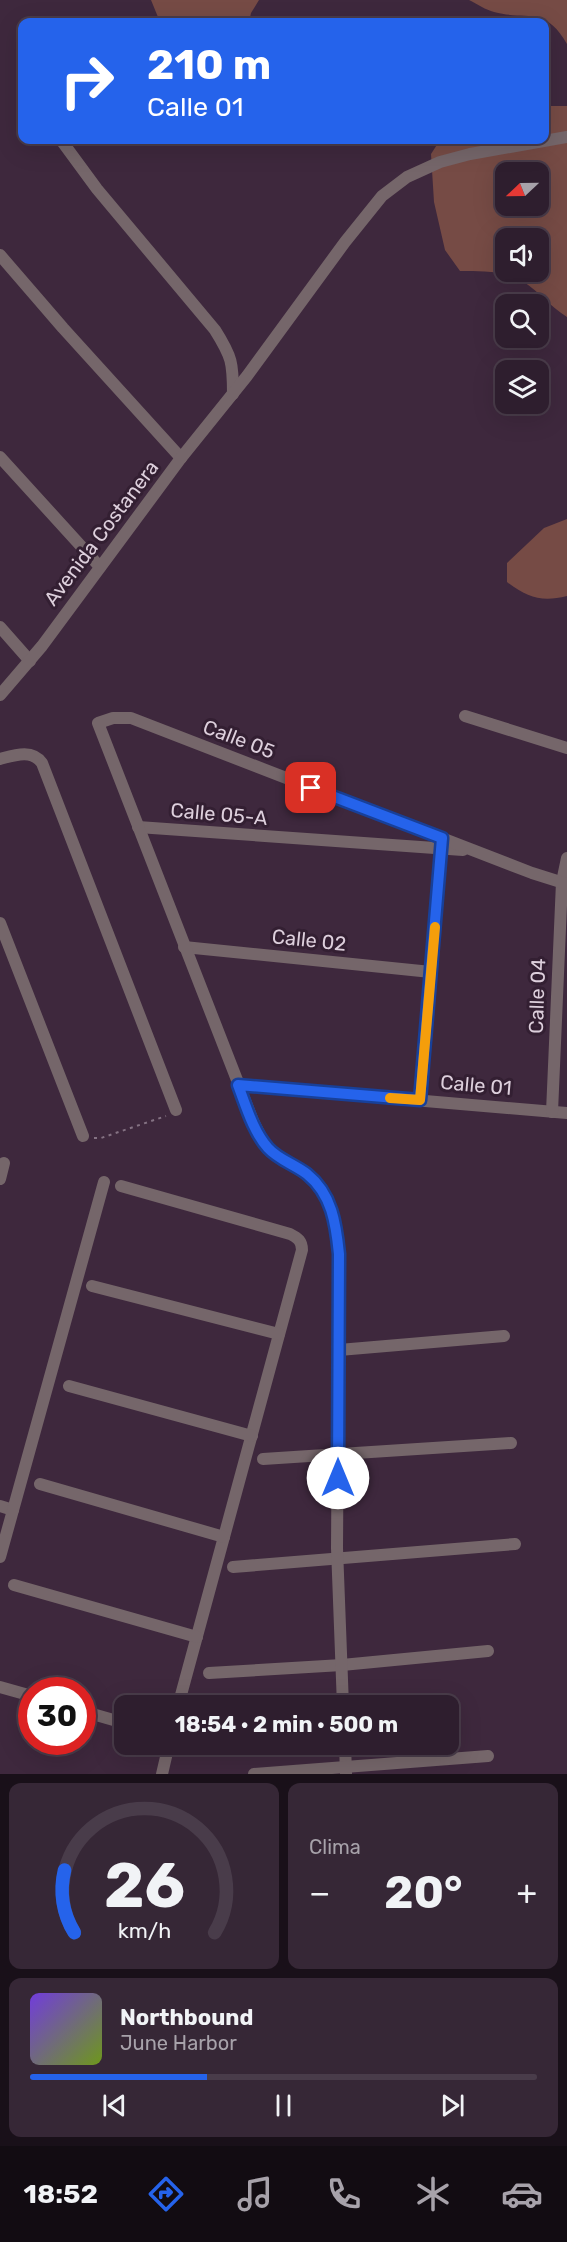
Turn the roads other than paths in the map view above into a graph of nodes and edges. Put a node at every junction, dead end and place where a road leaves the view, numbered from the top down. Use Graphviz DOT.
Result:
graph roads {
  1 [pos="567,137"];
  2 [pos="549,140"];
  3 [pos="63,144"];
  4 [pos="527,144"];
  5 [pos="0,255"];
  6 [pos="233,394"];
  7 [pos="0,457"];
  8 [pos="182,458"];
  9 [pos="100,567"];
  10 [pos="0,627"];
  11 [pos="30,661"];
  12 [pos="0,695"];
  13 [pos="465,716"];
  14 [pos="567,748"];
  15 [pos="0,759"];
  16 [pos="138,827"];
  17 [pos="442,844"];
  18 [pos="567,858"];
  19 [pos="564,883"];
  20 [pos="0,923"];
  21 [pos="184,947"];
  22 [pos="431,972"];
  23 [pos="238,1085"];
  24 [pos="420,1100"];
  25 [pos="176,1110"];
  26 [pos="552,1112"];
  27 [pos="567,1113"];
  28 [pos="83,1136"];
  29 [pos="4,1163"];
  30 [pos="0,1179"];
  31 [pos="104,1182"];
  32 [pos="121,1186"];
  33 [pos="92,1286"];
  34 [pos="279,1334"];
  35 [pos="504,1336"];
  36 [pos="339,1350"];
  37 [pos="69,1386"];
  38 [pos="252,1436"];
  39 [pos="511,1443"];
  40 [pos="338,1455"];
  41 [pos="263,1459"];
  42 [pos="40,1484"];
  43 [pos="0,1506"];
  44 [pos="13,1510"];
  45 [pos="224,1537"];
  46 [pos="515,1544"];
  47 [pos="0,1557"];
  48 [pos="338,1559"];
  49 [pos="233,1567"];
  50 [pos="14,1585"];
  51 [pos="197,1637"];
  52 [pos="489,1651"];
  53 [pos="342,1665"];
  54 [pos="209,1673"];
  55 [pos="0,1687"];
  56 [pos="18,1692"];
  57 [pos="181,1695"];
  58 [pos="343,1695"];
  59 [pos="96,1715"];
  60 [pos="114,1720"];
  61 [pos="166,1755"];
  62 [pos="345,1755"];
  63 [pos="488,1755"];
  64 [pos="345,1771"];
  65 [pos="162,1774"];
  66 [pos="254,1774"];
  1 -- 2 [label="street, Avenida Costanera"];
  3 -- 6 [label="street"];
  4 -- 6 [label="street, Avenida Costanera"];
  5 -- 8 [label="street"];
  6 -- 8 [label="street, Avenida Costanera"];
  7 -- 9 [label="street"];
  8 -- 9 [label="street, Avenida Costanera"];
  9 -- 11 [label="street, Avenida Costanera"];
  10 -- 11 [label="street"];
  11 -- 12 [label="street, Avenida Costanera"];
  13 -- 14 [label="street"];
  15 -- 25 [label="street"];
  16 -- 17 [label="street, Calle 05-A"];
  16 -- 17 [label="street, Calle 05"];
  16 -- 21 [label="street"];
  17 -- 19 [label="street, Calle 05"];
  17 -- 22 [label="street"];
  18 -- 19 [label="street, Calle 04"];
  19 -- 26 [label="street, Calle 04"];
  20 -- 28 [label="street"];
  21 -- 22 [label="street, Calle 02"];
  21 -- 23 [label="street"];
  22 -- 24 [label="street"];
  23 -- 24 [label="street, Calle 01"];
  23 -- 36 [label="street"];
  24 -- 26 [label="street, Calle 01"];
  26 -- 27 [label="street, Calle 01"];
  29 -- 30 [label="street"];
  31 -- 44 [label="street"];
  32 -- 34 [label="street"];
  33 -- 34 [label="street"];
  34 -- 38 [label="street"];
  35 -- 36 [label="street"];
  36 -- 40 [label="street"];
  37 -- 38 [label="street"];
  38 -- 45 [label="street"];
  39 -- 40 [label="street"];
  40 -- 41 [label="street"];
  40 -- 48 [label="street"];
  42 -- 45 [label="street"];
  43 -- 44 [label="street"];
  44 -- 47 [label="street"];
  45 -- 51 [label="street"];
  46 -- 48 [label="street"];
  48 -- 49 [label="street"];
  48 -- 53 [label="street"];
  50 -- 51 [label="street"];
  51 -- 57 [label="street"];
  52 -- 53 [label="street"];
  53 -- 54 [label="street"];
  53 -- 58 [label="street"];
  55 -- 56 [label="street"];
  59 -- 60 [label="street"];
  61 -- 65 [label="street"];
  62 -- 64 [label="street"];
  63 -- 64 [label="street"];
  64 -- 66 [label="street"];
}
